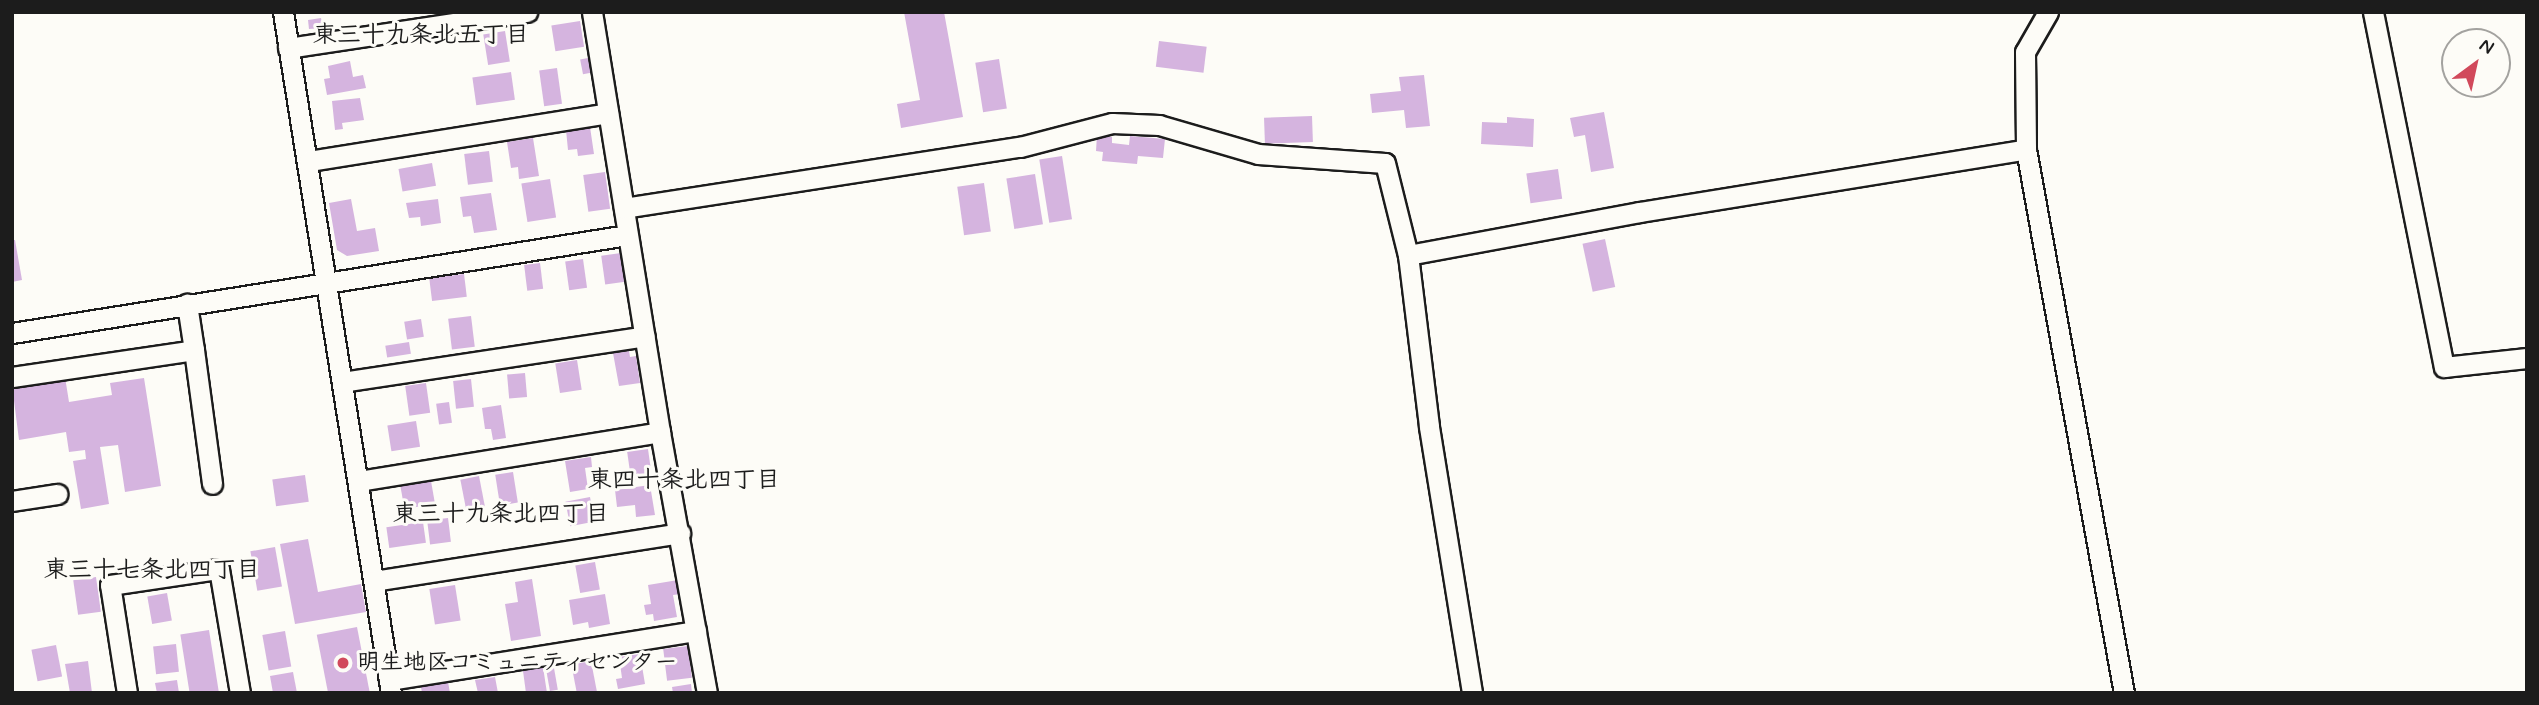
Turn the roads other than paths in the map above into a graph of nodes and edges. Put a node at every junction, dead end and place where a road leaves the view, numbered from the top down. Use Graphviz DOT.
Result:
graph roads {
  1 [pos="283,12"];
  2 [pos="527,12"];
  3 [pos="592,12"];
  4 [pos="2048,12"];
  5 [pos="2373,12"];
  6 [pos="289,48"];
  7 [pos="608,113"];
  8 [pos="2026,149"];
  9 [pos="309,162"];
  10 [pos="624,208"];
  11 [pos="627,235"];
  12 [pos="1408,255"];
  13 [pos="325,281"];
  14 [pos="187,304"];
  15 [pos="12,333"];
  16 [pos="645,335"];
  17 [pos="194,350"];
  18 [pos="2527,358"];
  19 [pos="12,377"];
  20 [pos="342,382"];
  21 [pos="660,432"];
  22 [pos="358,481"];
  23 [pos="212,484"];
  24 [pos="57,494"];
  25 [pos="12,500"];
  26 [pos="680,533"];
  27 [pos="374,581"];
  28 [pos="696,631"];
  29 [pos="390,686"];
  30 [pos="127,693"];
  31 [pos="240,693"];
  32 [pos="707,693"];
  33 [pos="1472,693"];
  34 [pos="2124,693"];
  1 -- 6 [label="street"];
  2 -- 6 [label="street"];
  3 -- 7 [label="street"];
  4 -- 8 [label="street"];
  5 -- 18 [label="street"];
  6 -- 9 [label="street"];
  7 -- 9 [label="street"];
  7 -- 10 [label="street"];
  8 -- 12 [label="street"];
  8 -- 34 [label="street"];
  9 -- 13 [label="street"];
  10 -- 11 [label="street"];
  10 -- 12 [label="street"];
  11 -- 13 [label="street"];
  11 -- 16 [label="street"];
  12 -- 33 [label="street"];
  13 -- 14 [label="street"];
  13 -- 20 [label="street"];
  14 -- 15 [label="street"];
  14 -- 17 [label="street"];
  16 -- 20 [label="street"];
  16 -- 21 [label="street"];
  17 -- 19 [label="street"];
  17 -- 23 [label="street"];
  20 -- 22 [label="street"];
  21 -- 22 [label="street"];
  21 -- 26 [label="street"];
  22 -- 27 [label="street"];
  24 -- 25 [label="street"];
  26 -- 27 [label="street"];
  26 -- 28 [label="street"];
  27 -- 29 [label="street"];
  28 -- 29 [label="street"];
  28 -- 32 [label="street"];
  30 -- 31 [label="street"];
}
